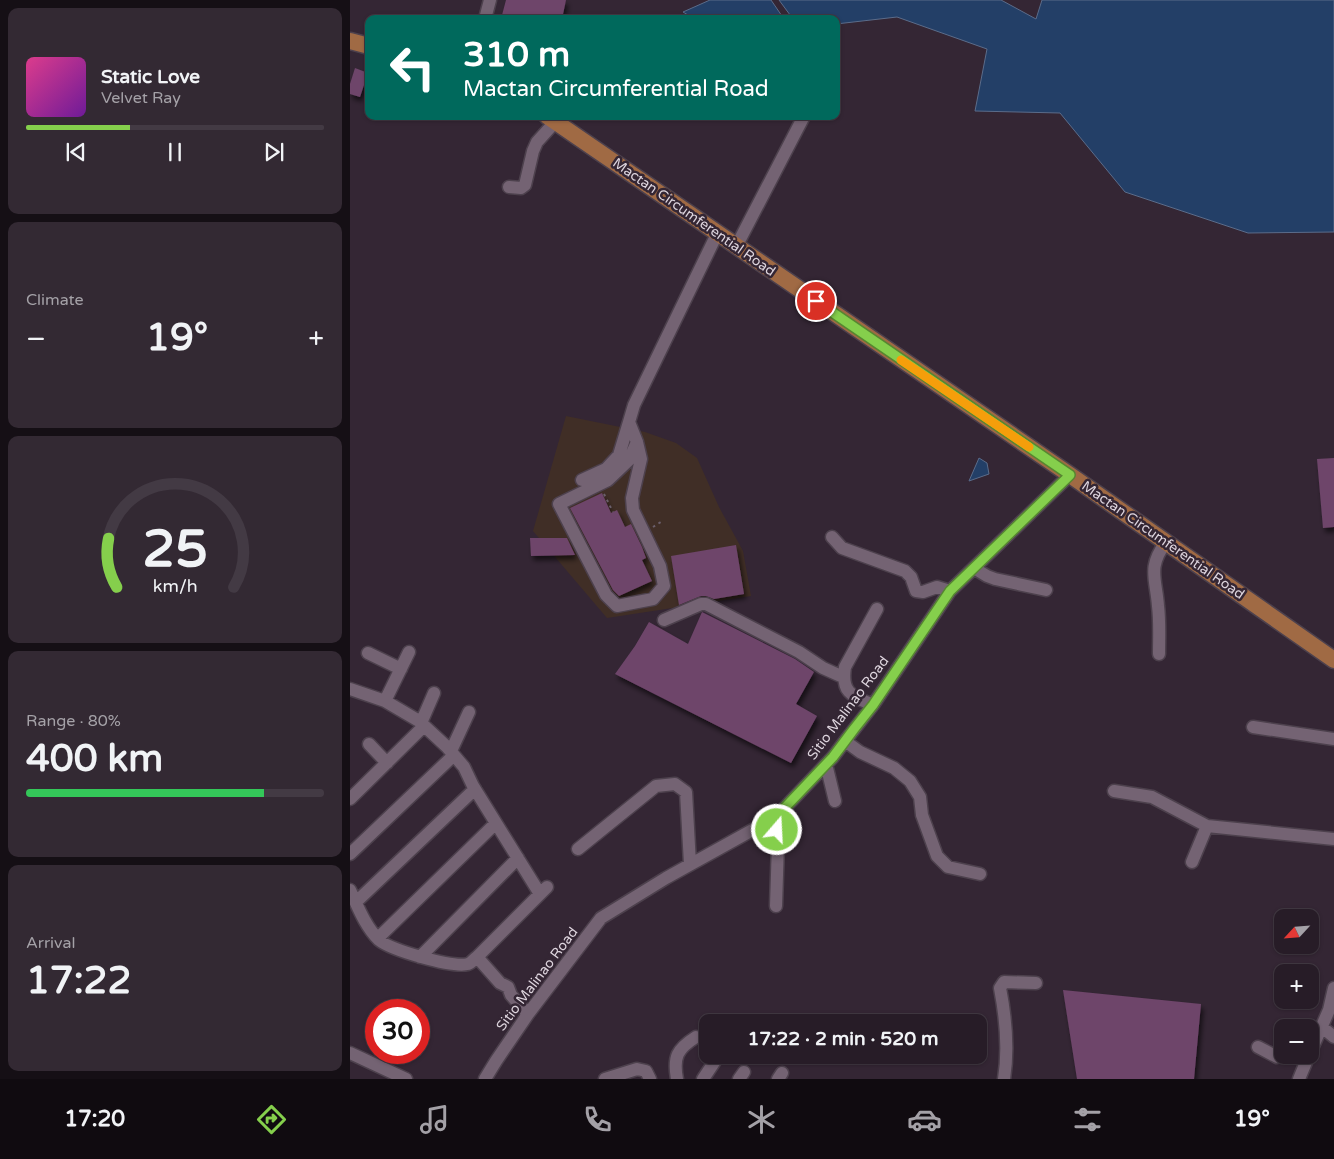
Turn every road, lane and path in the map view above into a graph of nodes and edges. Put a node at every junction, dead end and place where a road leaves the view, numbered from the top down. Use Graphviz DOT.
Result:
graph roads {
  1 [pos="490,0"];
  2 [pos="486,15"];
  3 [pos="350,40"];
  4 [pos="365,45"];
  5 [pos="550,120"];
  6 [pos="552,120"];
  7 [pos="802,120"];
  8 [pos="509,187"];
  9 [pos="718,234"];
  10 [pos="736,247"];
  11 [pos="629,422"];
  12 [pos="638,442"];
  13 [pos="1070,475"];
  14 [pos="582,480"];
  15 [pos="602,489"];
  16 [pos="614,512"];
  17 [pos="664,520"];
  18 [pos="657,524"];
  19 [pos="832,537"];
  20 [pos="1166,542"];
  21 [pos="974,568"];
  22 [pos="1046,590"];
  23 [pos="950,591"];
  24 [pos="877,609"];
  25 [pos="664,620"];
  26 [pos="409,652"];
  27 [pos="368,653"];
  28 [pos="1159,654"];
  29 [pos="1334,660"];
  30 [pos="401,669"];
  31 [pos="843,677"];
  32 [pos="350,689"];
  33 [pos="434,693"];
  34 [pos="385,701"];
  35 [pos="873,705"];
  36 [pos="469,712"];
  37 [pos="422,724"];
  38 [pos="1253,727"];
  39 [pos="1334,738"];
  40 [pos="845,741"];
  41 [pos="369,744"];
  42 [pos="452,754"];
  43 [pos="387,763"];
  44 [pos="826,764"];
  45 [pos="475,789"];
  46 [pos="353,790"];
  47 [pos="1114,791"];
  48 [pos="835,801"];
  49 [pos="776,817"];
  50 [pos="496,823"];
  51 [pos="1207,826"];
  52 [pos="1334,840"];
  53 [pos="578,850"];
  54 [pos="350,854"];
  55 [pos="518,858"];
  56 [pos="1192,862"];
  57 [pos="690,864"];
  58 [pos="980,874"];
  59 [pos="350,890"];
  60 [pos="356,902"];
  61 [pos="776,906"];
  62 [pos="378,938"];
  63 [pos="420,957"];
  64 [pos="477,957"];
  65 [pos="1036,983"];
  66 [pos="1334,988"];
  67 [pos="528,1014"];
  68 [pos="1322,1027"];
  69 [pos="1319,1033"];
  70 [pos="696,1037"];
  71 [pos="1334,1037"];
  72 [pos="1258,1047"];
  73 [pos="350,1053"];
  74 [pos="1274,1055"];
  75 [pos="713,1064"];
  76 [pos="1305,1064"];
  77 [pos="406,1079"];
  78 [pos="485,1079"];
  79 [pos="605,1079"];
  80 [pos="650,1079"];
  81 [pos="678,1079"];
  82 [pos="703,1079"];
  83 [pos="1004,1079"];
  84 [pos="1299,1079"];
  1 -- 2 [label="street"];
  3 -- 4 [label="main road"];
  5 -- 8 [label="street"];
  6 -- 9 [label="main road, Mactan Circumferential Road"];
  7 -- 10 [label="street"];
  9 -- 10 [label="main road, Mactan Circumferential Road"];
  9 -- 11 [label="street"];
  10 -- 13 [label="main road, Mactan Circumferential Road"];
  11 -- 12 [label="street"];
  11 -- 14 [label="street"];
  12 -- 12 [label="street"];
  13 -- 20 [label="main road, Mactan Circumferential Road"];
  13 -- 21 [label="street, Sitio Malinao Road"];
  15 -- 16 [label="path"];
  17 -- 18 [label="path"];
  19 -- 23 [label="street"];
  20 -- 28 [label="street"];
  20 -- 29 [label="main road, Mactan Circumferential Road"];
  21 -- 22 [label="street"];
  21 -- 23 [label="street, Sitio Malinao Road"];
  23 -- 35 [label="street, Sitio Malinao Road"];
  24 -- 31 [label="street"];
  25 -- 31 [label="street"];
  26 -- 30 [label="street"];
  27 -- 30 [label="street"];
  30 -- 34 [label="street"];
  31 -- 35 [label="street"];
  32 -- 34 [label="street"];
  33 -- 37 [label="street"];
  34 -- 37 [label="street"];
  35 -- 40 [label="street, Sitio Malinao Road"];
  36 -- 42 [label="street"];
  37 -- 42 [label="street"];
  37 -- 43 [label="street"];
  38 -- 39 [label="street"];
  40 -- 44 [label="street, Sitio Malinao Road"];
  40 -- 58 [label="street"];
  41 -- 43 [label="street"];
  42 -- 45 [label="street"];
  42 -- 54 [label="street"];
  43 -- 46 [label="street"];
  44 -- 48 [label="street"];
  44 -- 49 [label="street, Sitio Malinao Road"];
  45 -- 50 [label="street"];
  45 -- 60 [label="street"];
  47 -- 51 [label="street"];
  49 -- 57 [label="street, Sitio Malinao Road"];
  49 -- 61 [label="street"];
  50 -- 55 [label="street"];
  50 -- 62 [label="street"];
  51 -- 52 [label="street"];
  51 -- 56 [label="street"];
  53 -- 57 [label="street"];
  55 -- 63 [label="street"];
  55 -- 64 [label="street"];
  57 -- 67 [label="street, Sitio Malinao Road"];
  59 -- 60 [label="street"];
  60 -- 62 [label="street"];
  62 -- 63 [label="street"];
  63 -- 64 [label="street"];
  64 -- 67 [label="street"];
  65 -- 83 [label="street"];
  66 -- 68 [label="street"];
  67 -- 78 [label="street, Sitio Malinao Road"];
  68 -- 69 [label="street"];
  68 -- 71 [label="street"];
  70 -- 81 [label="street"];
  72 -- 74 [label="street"];
  73 -- 77 [label="street"];
  75 -- 82 [label="street"];
  76 -- 84 [label="street"];
  79 -- 80 [label="street"];
}
